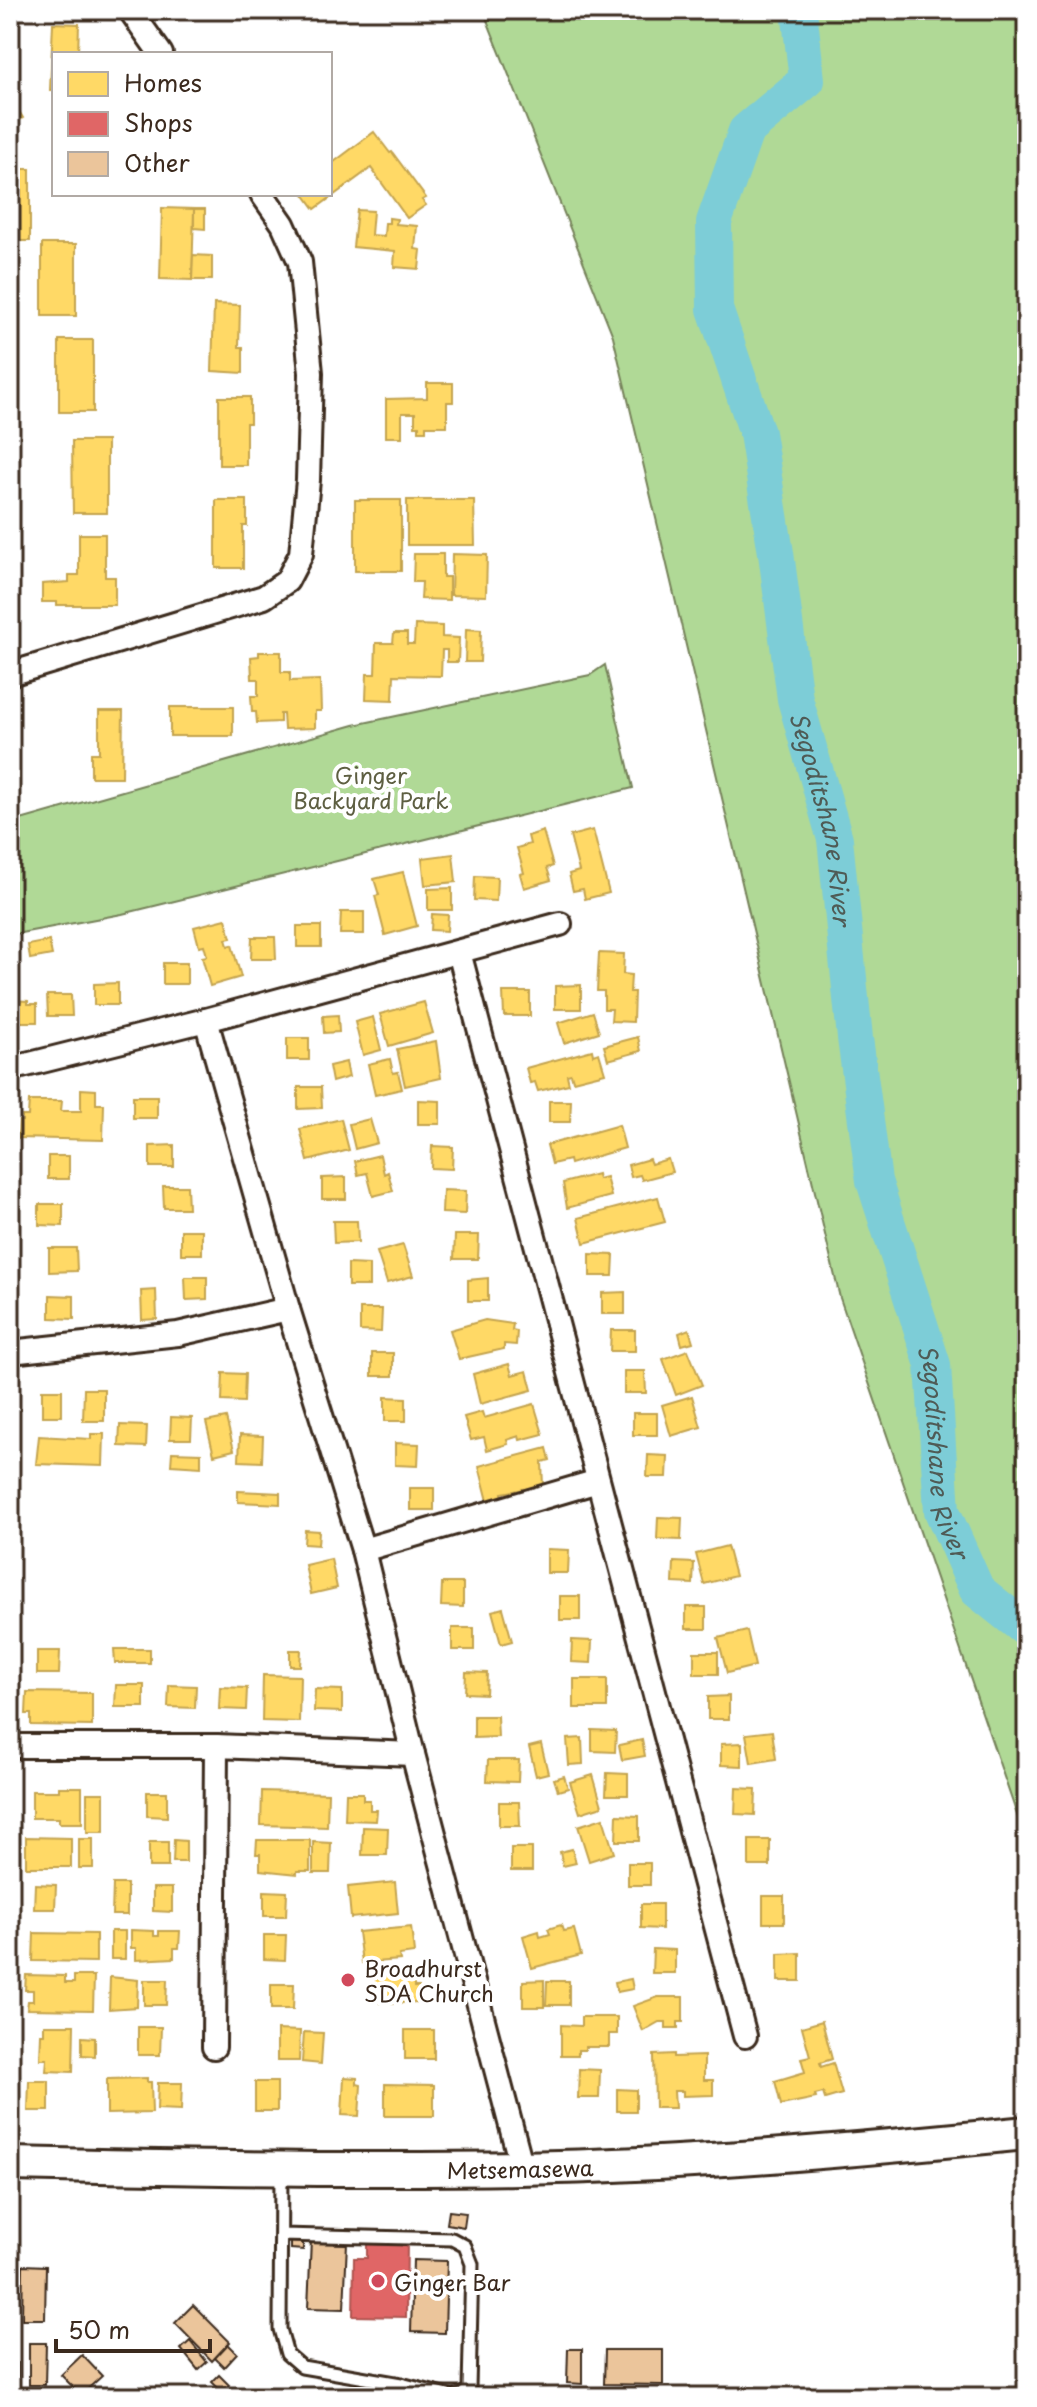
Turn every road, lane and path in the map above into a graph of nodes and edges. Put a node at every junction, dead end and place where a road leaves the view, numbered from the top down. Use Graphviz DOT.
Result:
graph roads {
  1 [pos="130,10"];
  2 [pos="160,52"];
  3 [pos="263,196"];
  4 [pos="10,674"];
  5 [pos="560,924"];
  6 [pos="459,952"];
  7 [pos="206,1020"];
  8 [pos="10,1069"];
  9 [pos="288,1309"];
  10 [pos="10,1352"];
  11 [pos="598,1481"];
  12 [pos="363,1550"];
  13 [pos="10,1746"];
  14 [pos="216,1746"];
  15 [pos="413,1754"];
  16 [pos="745,2036"];
  17 [pos="214,2047"];
  18 [pos="1027,2133"];
  19 [pos="10,2164"];
  20 [pos="522,2168"];
  21 [pos="281,2170"];
  22 [pos="281,2235"];
  1 -- 2 [label="street"];
  3 -- 4 [label="street"];
  5 -- 6 [label="street"];
  6 -- 7 [label="street"];
  6 -- 11 [label="street"];
  7 -- 8 [label="street"];
  7 -- 9 [label="street"];
  9 -- 10 [label="street"];
  9 -- 12 [label="street"];
  11 -- 12 [label="street"];
  11 -- 16 [label="street"];
  12 -- 15 [label="street"];
  13 -- 14 [label="street"];
  14 -- 15 [label="street"];
  14 -- 17 [label="street"];
  15 -- 20 [label="street"];
  18 -- 20 [label="street, Metsemasewa"];
  19 -- 21 [label="street, Metsemasewa"];
  20 -- 21 [label="street, Metsemasewa"];
  21 -- 22 [label="lane"];
  22 -- 22 [label="lane"];
}
